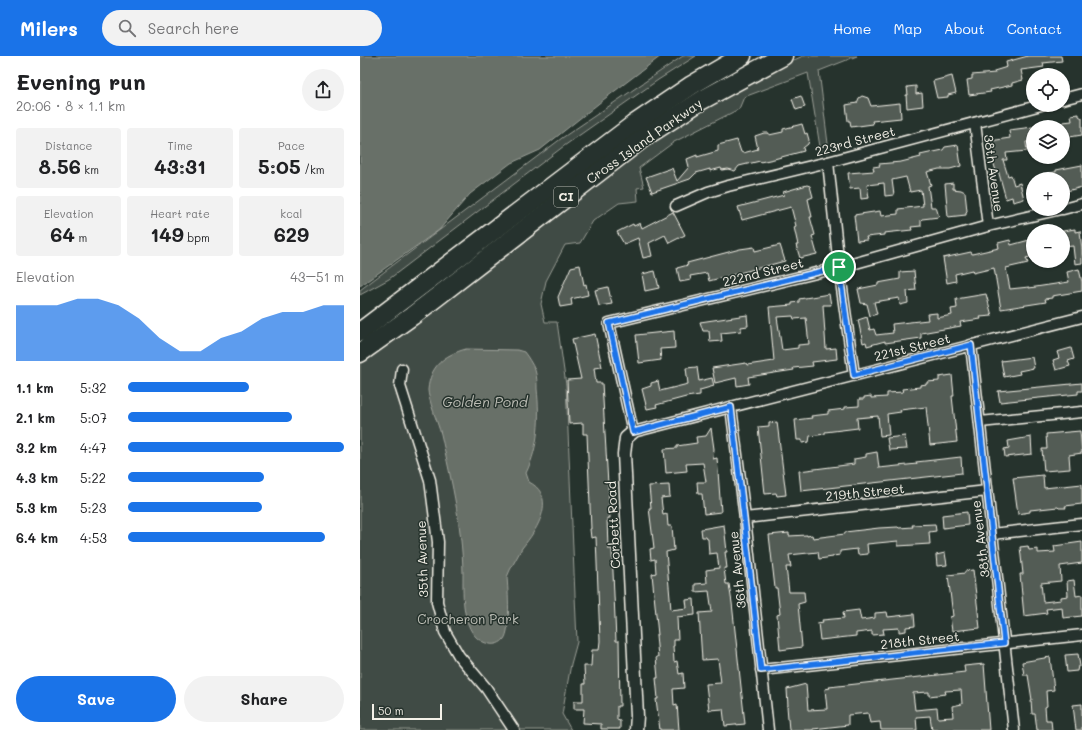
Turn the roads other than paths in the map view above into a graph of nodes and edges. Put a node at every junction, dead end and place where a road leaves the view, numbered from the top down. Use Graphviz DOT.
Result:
graph roads {
  1 [pos="742,56"];
  2 [pos="783,56"];
  3 [pos="1082,94"];
  4 [pos="1070,97"];
  5 [pos="1026,109"];
  6 [pos="974,123"];
  7 [pos="828,162"];
  8 [pos="1082,204"];
  9 [pos="676,206"];
  10 [pos="1070,207"];
  11 [pos="1032,216"];
  12 [pos="988,226"];
  13 [pos="839,267"];
  14 [pos="1082,316"];
  15 [pos="360,332"];
  16 [pos="971,345"];
  17 [pos="360,353"];
  18 [pos="402,368"];
  19 [pos="854,375"];
  20 [pos="731,407"];
  21 [pos="1082,412"];
  22 [pos="980,422"];
  23 [pos="633,432"];
  24 [pos="987,491"];
  25 [pos="744,518"];
  26 [pos="1082,524"];
  27 [pos="992,534"];
  28 [pos="1082,635"];
  29 [pos="1004,643"];
  30 [pos="761,670"];
  31 [pos="514,730"];
  32 [pos="636,730"];
  33 [pos="768,730"];
  34 [pos="1014,730"];
  1 -- 15 [label="highway, Cross Island Parkway / CI"];
  2 -- 17 [label="highway, Cross Island Parkway / CI"];
  3 -- 4 [label="street"];
  5 -- 6 [label="street, 223rd Street"];
  6 -- 7 [label="street, 223rd Street"];
  6 -- 12 [label="street, 38th Avenue"];
  7 -- 9 [label="street, 223rd Street"];
  7 -- 13 [label="street"];
  8 -- 10 [label="street, 222nd Street"];
  11 -- 12 [label="street, 222nd Street"];
  12 -- 13 [label="street, 222nd Street"];
  13 -- 19 [label="street"];
  13 -- 23 [label="street, 222nd Street"];
  14 -- 16 [label="street, 221st Street"];
  16 -- 19 [label="street, 221st Street"];
  16 -- 22 [label="street, 38th Avenue"];
  18 -- 31 [label="street, 35th Avenue"];
  19 -- 20 [label="street, 221st Street"];
  20 -- 23 [label="street, 221st Street"];
  20 -- 25 [label="street, 36th Avenue"];
  21 -- 22 [label="street"];
  22 -- 24 [label="street, 38th Avenue"];
  23 -- 32 [label="street, Corbett Road"];
  24 -- 25 [label="street, 219th Street"];
  24 -- 27 [label="street, 38th Avenue"];
  25 -- 30 [label="street, 36th Avenue"];
  26 -- 27 [label="street"];
  27 -- 29 [label="street, 38th Avenue"];
  28 -- 29 [label="street, 218th Street"];
  29 -- 30 [label="street, 218th Street"];
  29 -- 34 [label="street, 38th Avenue"];
  30 -- 33 [label="street, 36th Avenue"];
}
